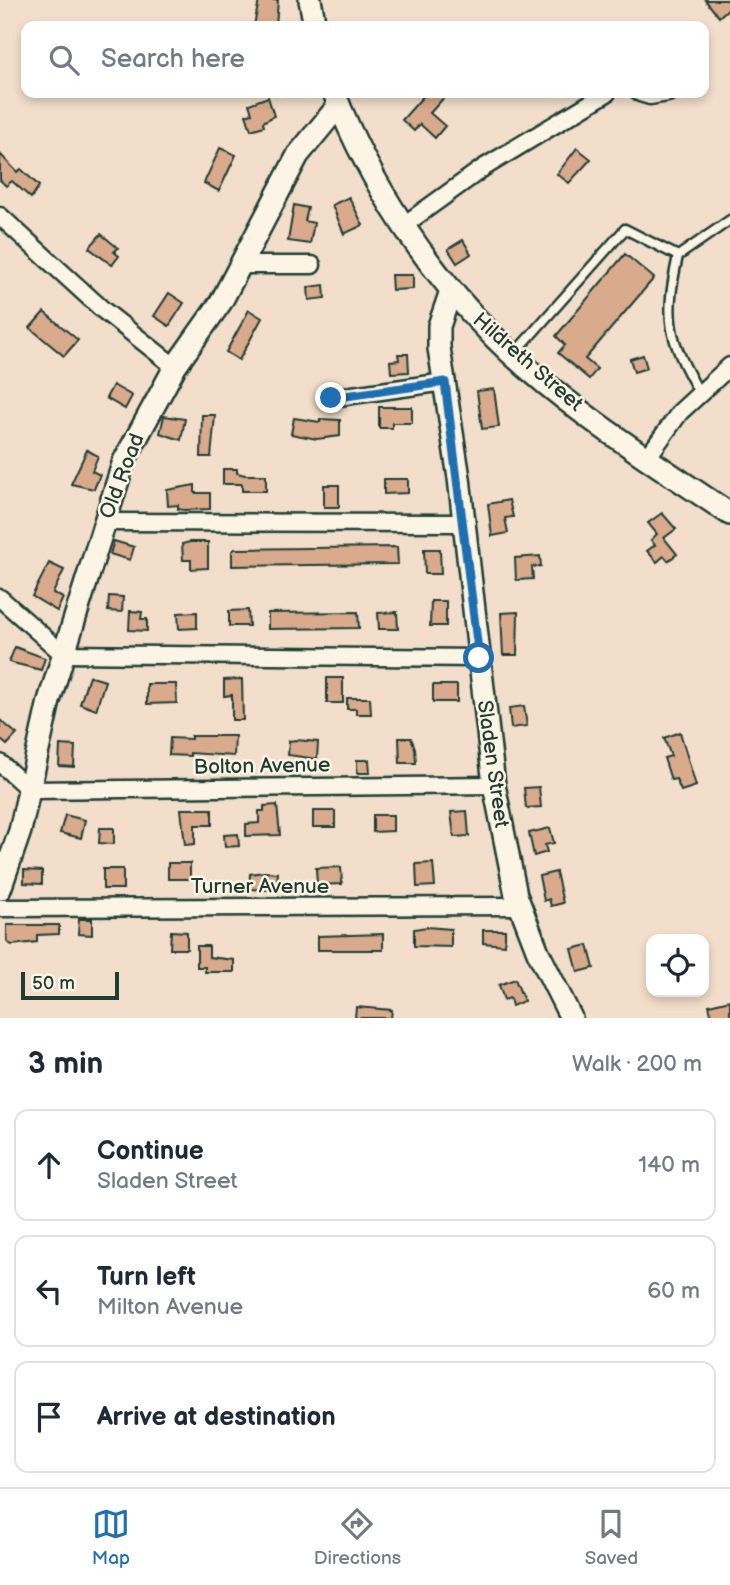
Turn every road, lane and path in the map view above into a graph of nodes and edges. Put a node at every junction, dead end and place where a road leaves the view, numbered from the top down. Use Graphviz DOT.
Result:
graph roads {
  1 [pos="310,0"];
  2 [pos="314,21"];
  3 [pos="599,98"];
  4 [pos="336,99"];
  5 [pos="0,216"];
  6 [pos="730,220"];
  7 [pos="404,225"];
  8 [pos="678,256"];
  9 [pos="240,265"];
  10 [pos="312,265"];
  11 [pos="452,291"];
  12 [pos="514,354"];
  13 [pos="730,366"];
  14 [pos="174,367"];
  15 [pos="445,382"];
  16 [pos="700,394"];
  17 [pos="331,398"];
  18 [pos="647,458"];
  19 [pos="730,514"];
  20 [pos="104,522"];
  21 [pos="464,523"];
  22 [pos="0,598"];
  23 [pos="63,654"];
  24 [pos="479,658"];
  25 [pos="0,763"];
  26 [pos="494,785"];
  27 [pos="30,790"];
  28 [pos="0,889"];
  29 [pos="520,906"];
  30 [pos="0,908"];
  31 [pos="571,1018"];
  1 -- 2 [label="street"];
  3 -- 7 [label="street"];
  4 -- 7 [label="street, Hildreth Street"];
  4 -- 9 [label="street, Old Road"];
  5 -- 14 [label="street"];
  6 -- 8 [label="lane"];
  7 -- 11 [label="street, Hildreth Street"];
  8 -- 12 [label="lane"];
  8 -- 16 [label="lane"];
  9 -- 10 [label="street"];
  9 -- 14 [label="street, Old Road"];
  11 -- 12 [label="street, Hildreth Street"];
  11 -- 15 [label="street, Sladen Street"];
  12 -- 18 [label="street, Hildreth Street"];
  13 -- 16 [label="street"];
  14 -- 20 [label="street, Old Road"];
  15 -- 17 [label="street"];
  15 -- 21 [label="street, Sladen Street"];
  16 -- 18 [label="street"];
  18 -- 19 [label="street, Hildreth Street"];
  20 -- 21 [label="street"];
  20 -- 23 [label="street, Old Road"];
  21 -- 24 [label="street, Sladen Street"];
  22 -- 23 [label="street"];
  23 -- 24 [label="street"];
  23 -- 27 [label="street, Old Road"];
  24 -- 26 [label="street, Sladen Street"];
  25 -- 27 [label="street"];
  26 -- 27 [label="street, Bolton Avenue"];
  26 -- 29 [label="street, Sladen Street"];
  27 -- 28 [label="street, Old Road"];
  29 -- 30 [label="street, Turner Avenue"];
  29 -- 31 [label="street, Sladen Street"];
}
